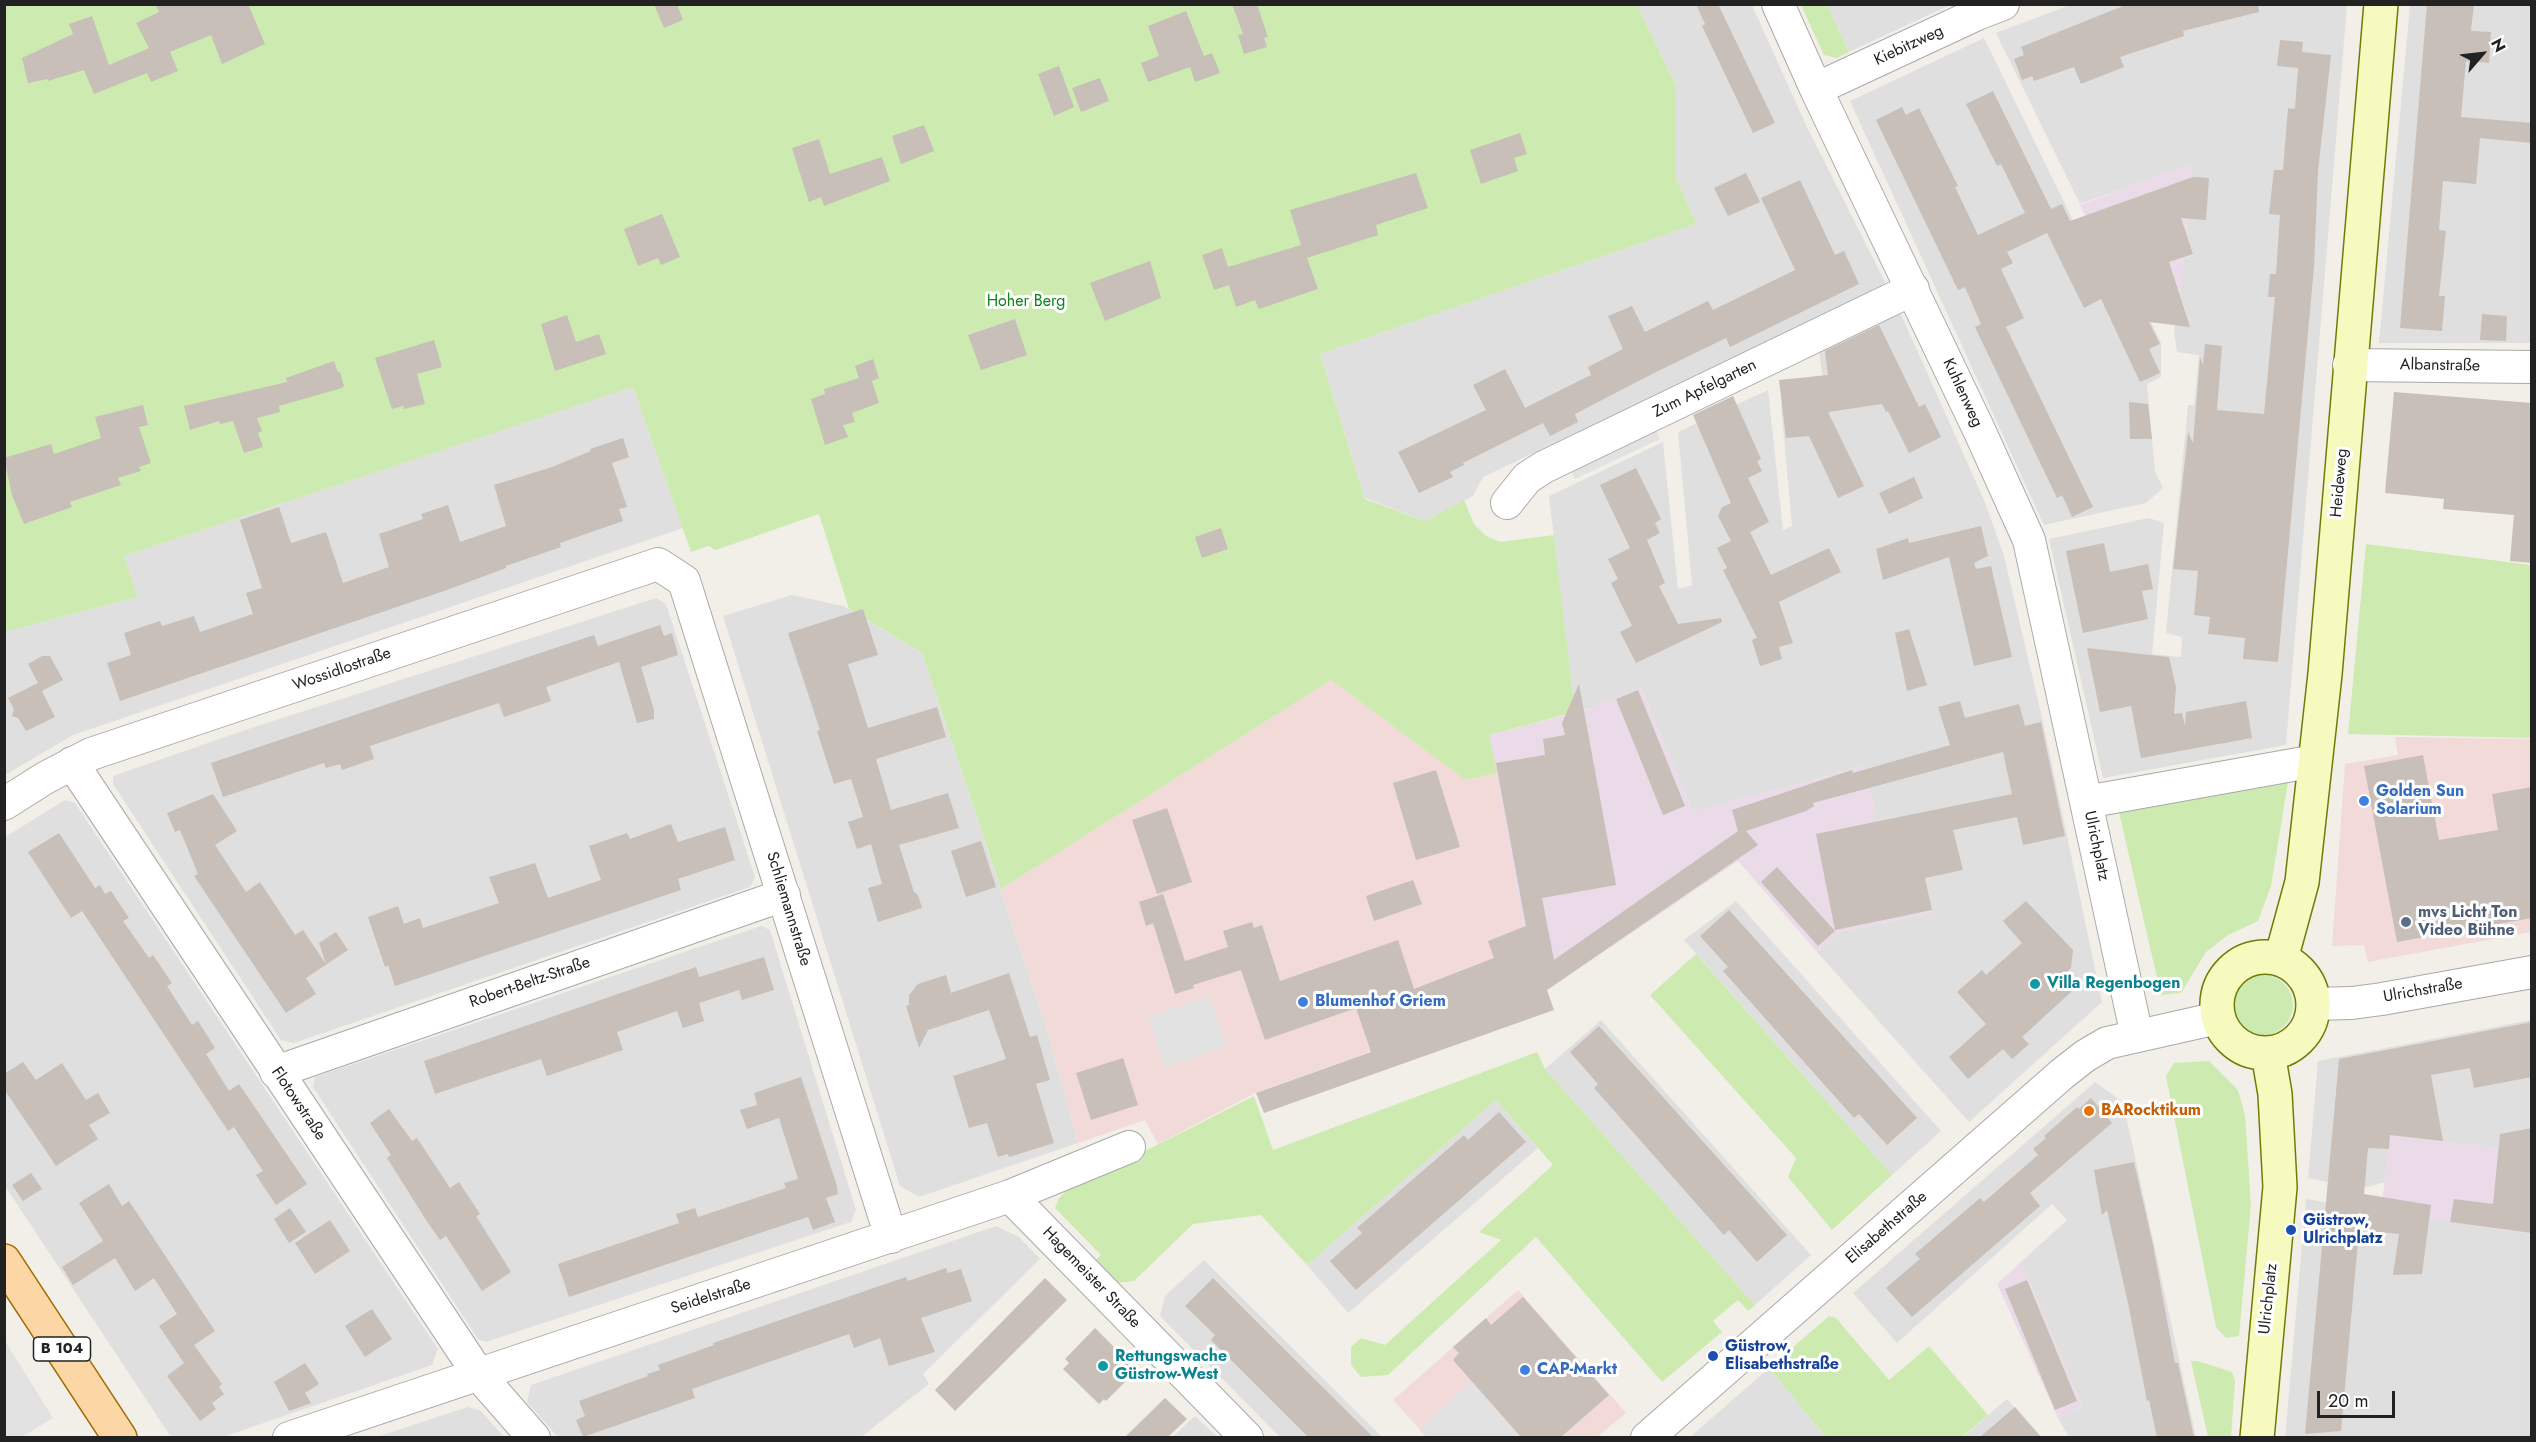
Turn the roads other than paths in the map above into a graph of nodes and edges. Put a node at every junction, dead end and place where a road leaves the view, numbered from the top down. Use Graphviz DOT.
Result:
graph roads {
  1 [pos="1778,4"];
  2 [pos="2003,4"];
  3 [pos="2381,4"];
  4 [pos="1816,89"];
  5 [pos="1913,290"];
  6 [pos="2349,365"];
  7 [pos="2532,367"];
  8 [pos="1507,503"];
  9 [pos="684,581"];
  10 [pos="2315,761"];
  11 [pos="72,763"];
  12 [pos="2086,802"];
  13 [pos="4,804"];
  14 [pos="784,895"];
  15 [pos="2281,959"];
  16 [pos="2532,972"];
  17 [pos="2313,1004"];
  18 [pos="2218,1018"];
  19 [pos="2137,1036"];
  20 [pos="2268,1053"];
  21 [pos="276,1072"];
  22 [pos="1129,1147"];
  23 [pos="1010,1196"];
  24 [pos="891,1237"];
  25 [pos="4,1261"];
  26 [pos="479,1375"];
  27 [pos="120,1437"];
  28 [pos="289,1437"];
  29 [pos="534,1437"];
  30 [pos="1247,1437"];
  31 [pos="1647,1437"];
  32 [pos="2257,1437"];
  1 -- 4 [label="street, Kuhlenweg"];
  2 -- 4 [label="street, Kiebitzweg"];
  3 -- 6 [label="street, Heideweg"];
  4 -- 5 [label="street, Kuhlenweg"];
  5 -- 8 [label="street, Zum Apfelgarten"];
  5 -- 12 [label="street, Kuhlenweg"];
  6 -- 7 [label="street, Albanstraße"];
  6 -- 10 [label="street, Heideweg"];
  9 -- 11 [label="street, Wossidlostraße"];
  9 -- 14 [label="street, Schliemannstraße"];
  10 -- 12 [label="street, Ulrichplatz"];
  10 -- 15 [label="street, Heideweg"];
  11 -- 13 [label="street, Wossidlostraße"];
  11 -- 21 [label="street, Flotowstraße"];
  12 -- 19 [label="street, Ulrichplatz"];
  14 -- 21 [label="street, Robert-Beltz-Straße"];
  14 -- 24 [label="street, Schliemannstraße"];
  15 -- 17 [label="street"];
  15 -- 18 [label="street"];
  16 -- 17 [label="street, Ulrichstraße"];
  17 -- 20 [label="street"];
  18 -- 19 [label="street"];
  18 -- 20 [label="street"];
  19 -- 31 [label="street, Elisabethstraße"];
  20 -- 32 [label="street, Ulrichplatz"];
  21 -- 26 [label="street, Flotowstraße"];
  22 -- 23 [label="street, Seidelstraße"];
  23 -- 24 [label="street, Seidelstraße"];
  23 -- 30 [label="street, Hagemeister Straße"];
  24 -- 26 [label="street, Seidelstraße"];
  25 -- 27 [label="main road, B 104"];
  26 -- 28 [label="street, Seidelstraße"];
  26 -- 29 [label="street, Flotowstraße"];
}
